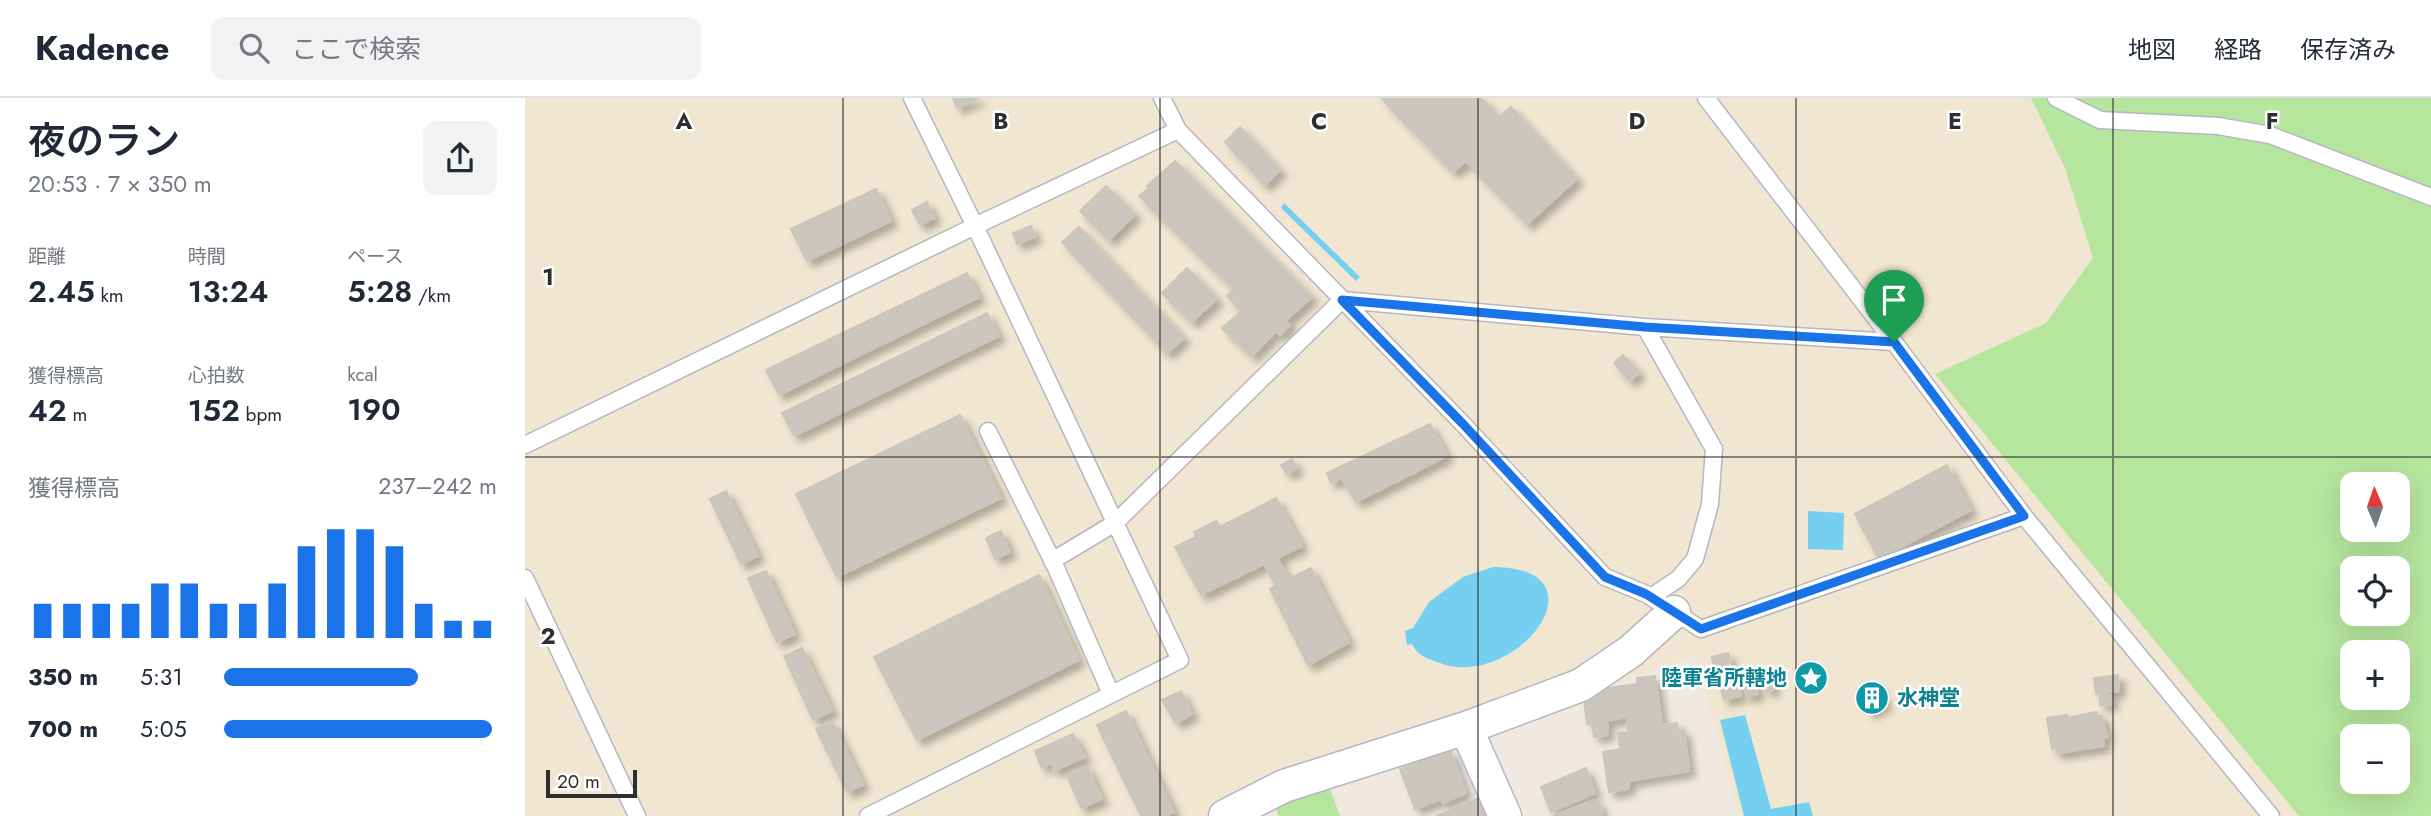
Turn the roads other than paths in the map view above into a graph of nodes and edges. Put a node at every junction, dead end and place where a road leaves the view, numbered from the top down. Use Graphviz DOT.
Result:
graph roads {
  1 [pos="912,98"];
  2 [pos="1162,98"];
  3 [pos="1706,98"];
  4 [pos="2056,98"];
  5 [pos="1178,130"];
  6 [pos="2431,197"];
  7 [pos="975,226"];
  8 [pos="1342,300"];
  9 [pos="1645,327"];
  10 [pos="1894,342"];
  11 [pos="988,431"];
  12 [pos="525,445"];
  13 [pos="2024,516"];
  14 [pos="1115,523"];
  15 [pos="1052,561"];
  16 [pos="525,578"];
  17 [pos="1663,605"];
  18 [pos="1111,694"];
  19 [pos="1466,728"];
  20 [pos="637,816"];
  21 [pos="868,816"];
  22 [pos="1225,816"];
  23 [pos="1505,816"];
  24 [pos="2271,816"];
  1 -- 7 [label="lane"];
  2 -- 5 [label="lane"];
  3 -- 10 [label="lane"];
  4 -- 6 [label="lane"];
  5 -- 7 [label="lane"];
  5 -- 8 [label="lane"];
  7 -- 12 [label="lane"];
  7 -- 14 [label="lane"];
  8 -- 9 [label="lane"];
  8 -- 14 [label="lane"];
  8 -- 17 [label="lane"];
  9 -- 10 [label="lane"];
  9 -- 17 [label="lane"];
  10 -- 13 [label="lane"];
  11 -- 15 [label="lane"];
  13 -- 17 [label="lane"];
  13 -- 24 [label="lane"];
  14 -- 15 [label="lane"];
  14 -- 18 [label="lane"];
  15 -- 18 [label="lane"];
  16 -- 20 [label="lane"];
  17 -- 19 [label="street"];
  18 -- 21 [label="lane"];
  19 -- 22 [label="street"];
  19 -- 23 [label="street"];
}
